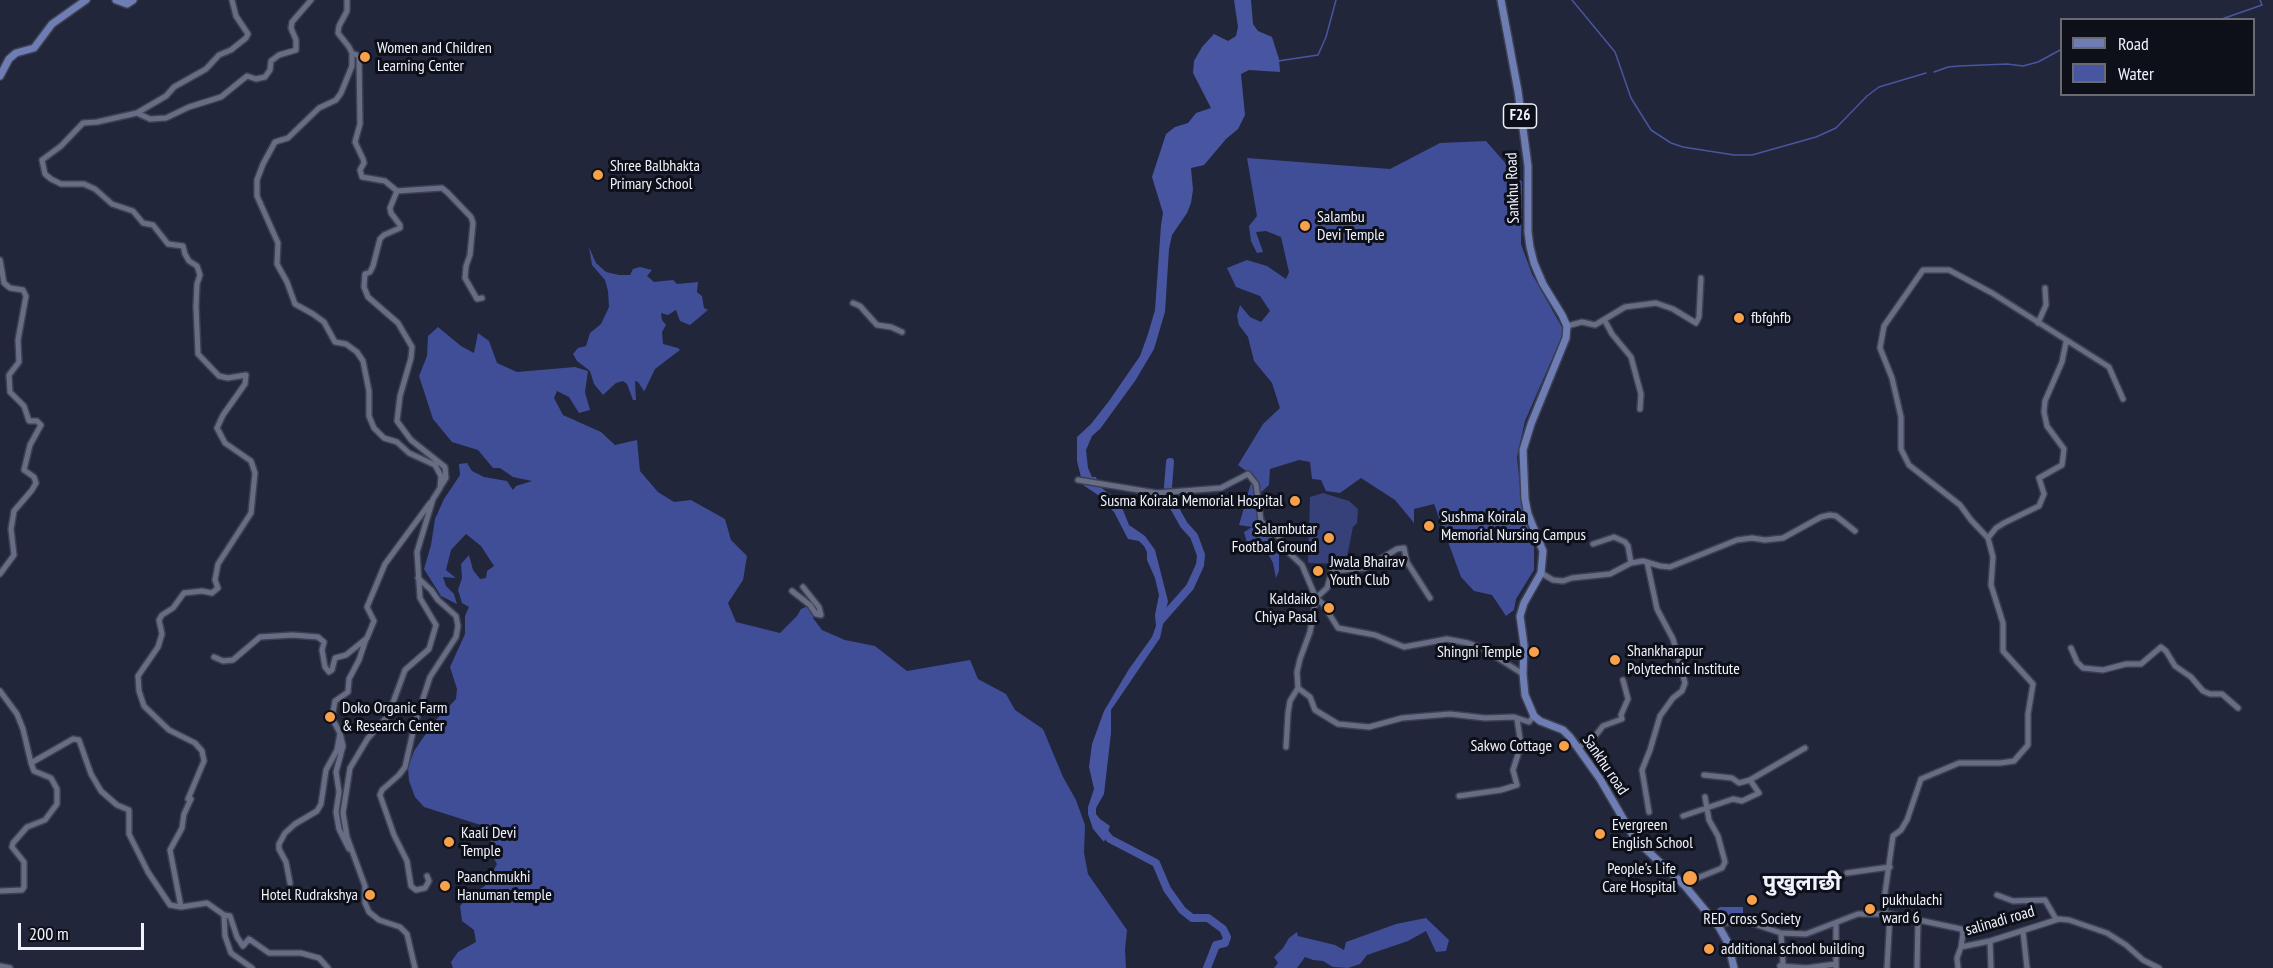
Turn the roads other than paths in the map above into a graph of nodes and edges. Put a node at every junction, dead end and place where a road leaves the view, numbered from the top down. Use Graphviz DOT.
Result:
graph roads {
  1 [pos="86,0"];
  2 [pos="116,0"];
  3 [pos="133,0"];
  4 [pos="232,0"];
  5 [pos="311,0"];
  6 [pos="347,0"];
  7 [pos="1501,0"];
  8 [pos="125,2"];
  9 [pos="352,53"];
  10 [pos="0,76"];
  11 [pos="137,112"];
  12 [pos="397,191"];
  13 [pos="1528,232"];
  14 [pos="0,260"];
  15 [pos="1701,278"];
  16 [pos="2045,288"];
  17 [pos="482,298"];
  18 [pos="853,303"];
  19 [pos="1605,321"];
  20 [pos="2038,323"];
  21 [pos="1567,326"];
  22 [pos="902,332"];
  23 [pos="2066,342"];
  24 [pos="2123,399"];
  25 [pos="1640,409"];
  26 [pos="1078,480"];
  27 [pos="440,488"];
  28 [pos="433,499"];
  29 [pos="1855,531"];
  30 [pos="1988,538"];
  31 [pos="1593,544"];
  32 [pos="1647,562"];
  33 [pos="1631,563"];
  34 [pos="1541,573"];
  35 [pos="0,574"];
  36 [pos="418,578"];
  37 [pos="803,587"];
  38 [pos="792,591"];
  39 [pos="1316,598"];
  40 [pos="1430,598"];
  41 [pos="367,638"];
  42 [pos="2071,648"];
  43 [pos="214,657"];
  44 [pos="1523,674"];
  45 [pos="1623,680"];
  46 [pos="1298,688"];
  47 [pos="0,691"];
  48 [pos="2238,708"];
  49 [pos="1534,717"];
  50 [pos="1517,718"];
  51 [pos="340,733"];
  52 [pos="1286,747"];
  53 [pos="1577,748"];
  54 [pos="1805,748"];
  55 [pos="31,763"];
  56 [pos="1704,775"];
  57 [pos="1750,780"];
  58 [pos="1459,796"];
  59 [pos="1705,797"];
  60 [pos="1708,807"];
  61 [pos="1649,812"];
  62 [pos="1683,816"];
  63 [pos="356,861"];
  64 [pos="1890,867"];
  65 [pos="1847,873"];
  66 [pos="427,876"];
  67 [pos="290,883"];
  68 [pos="1685,886"];
  69 [pos="0,891"];
  70 [pos="1997,895"];
  71 [pos="181,907"];
  72 [pos="1888,914"];
  73 [pos="224,915"];
  74 [pos="1918,919"];
  75 [pos="2056,919"];
  76 [pos="1836,922"];
  77 [pos="1719,927"];
  78 [pos="2023,931"];
  79 [pos="1781,933"];
  80 [pos="1990,941"];
  81 [pos="1960,946"];
  82 [pos="0,966"];
  83 [pos="1836,966"];
  84 [pos="1780,967"];
  85 [pos="10,968"];
  86 [pos="252,968"];
  87 [pos="328,968"];
  88 [pos="415,968"];
  89 [pos="1734,968"];
  90 [pos="1887,968"];
  91 [pos="1917,968"];
  92 [pos="1958,968"];
  93 [pos="1991,968"];
  94 [pos="2027,968"];
  95 [pos="2159,968"];
  1 -- 10 [label="main road"];
  2 -- 8 [label="main road"];
  3 -- 8 [label="main road"];
  4 -- 11 [label="street"];
  5 -- 11 [label="street"];
  6 -- 9 [label="street"];
  7 -- 13 [label="main road, Sankhu Road / F26"];
  9 -- 12 [label="street"];
  9 -- 27 [label="street"];
  11 -- 71 [label="street"];
  12 -- 17 [label="street"];
  12 -- 27 [label="street"];
  13 -- 21 [label="main road, Sankhu road / F26"];
  14 -- 35 [label="street"];
  15 -- 19 [label="street"];
  16 -- 20 [label="street"];
  18 -- 22 [label="street"];
  19 -- 21 [label="street"];
  19 -- 25 [label="street"];
  20 -- 23 [label="street"];
  20 -- 30 [label="street"];
  21 -- 34 [label="main road"];
  23 -- 24 [label="street"];
  23 -- 30 [label="street"];
  26 -- 39 [label="street"];
  27 -- 28 [label="street"];
  28 -- 36 [label="street"];
  28 -- 41 [label="street"];
  29 -- 32 [label="street"];
  30 -- 64 [label="street"];
  31 -- 33 [label="street"];
  32 -- 33 [label="street"];
  32 -- 61 [label="street"];
  33 -- 34 [label="street"];
  34 -- 44 [label="main road"];
  36 -- 63 [label="street"];
  36 -- 66 [label="street"];
  37 -- 38 [label="street"];
  39 -- 40 [label="street"];
  39 -- 44 [label="street"];
  39 -- 46 [label="street"];
  41 -- 43 [label="street"];
  41 -- 51 [label="street"];
  42 -- 48 [label="street"];
  44 -- 49 [label="main road"];
  45 -- 53 [label="street"];
  46 -- 50 [label="street"];
  46 -- 52 [label="street"];
  47 -- 55 [label="street"];
  49 -- 50 [label="street"];
  49 -- 53 [label="main road, Sankhu road"];
  50 -- 58 [label="street"];
  51 -- 63 [label="street"];
  51 -- 67 [label="street"];
  53 -- 68 [label="main road, Sankhu road"];
  54 -- 57 [label="street"];
  55 -- 69 [label="street"];
  55 -- 71 [label="street"];
  56 -- 57 [label="street"];
  57 -- 60 [label="street"];
  59 -- 60 [label="street"];
  60 -- 62 [label="street"];
  60 -- 68 [label="street"];
  63 -- 88 [label="street"];
  64 -- 65 [label="street"];
  64 -- 72 [label="street"];
  68 -- 77 [label="main road, Sankhu road"];
  70 -- 75 [label="street"];
  71 -- 73 [label="street"];
  72 -- 74 [label="street, salinadi road"];
  72 -- 76 [label="street, salinadi road"];
  72 -- 90 [label="street"];
  73 -- 86 [label="street"];
  73 -- 87 [label="street"];
  74 -- 81 [label="street, salinadi road"];
  74 -- 91 [label="street"];
  75 -- 78 [label="street, salinadi road"];
  75 -- 95 [label="street, salinadi road"];
  76 -- 79 [label="street, salinadi road"];
  76 -- 83 [label="street"];
  77 -- 79 [label="street, salinadi road"];
  77 -- 89 [label="main road, Sankhu road"];
  78 -- 80 [label="street, salinadi road"];
  78 -- 94 [label="street"];
  79 -- 84 [label="street"];
  80 -- 81 [label="street, salinadi road"];
  80 -- 93 [label="street"];
  81 -- 92 [label="street"];
  82 -- 85 [label="street"];
  83 -- 84 [label="street"];
}
